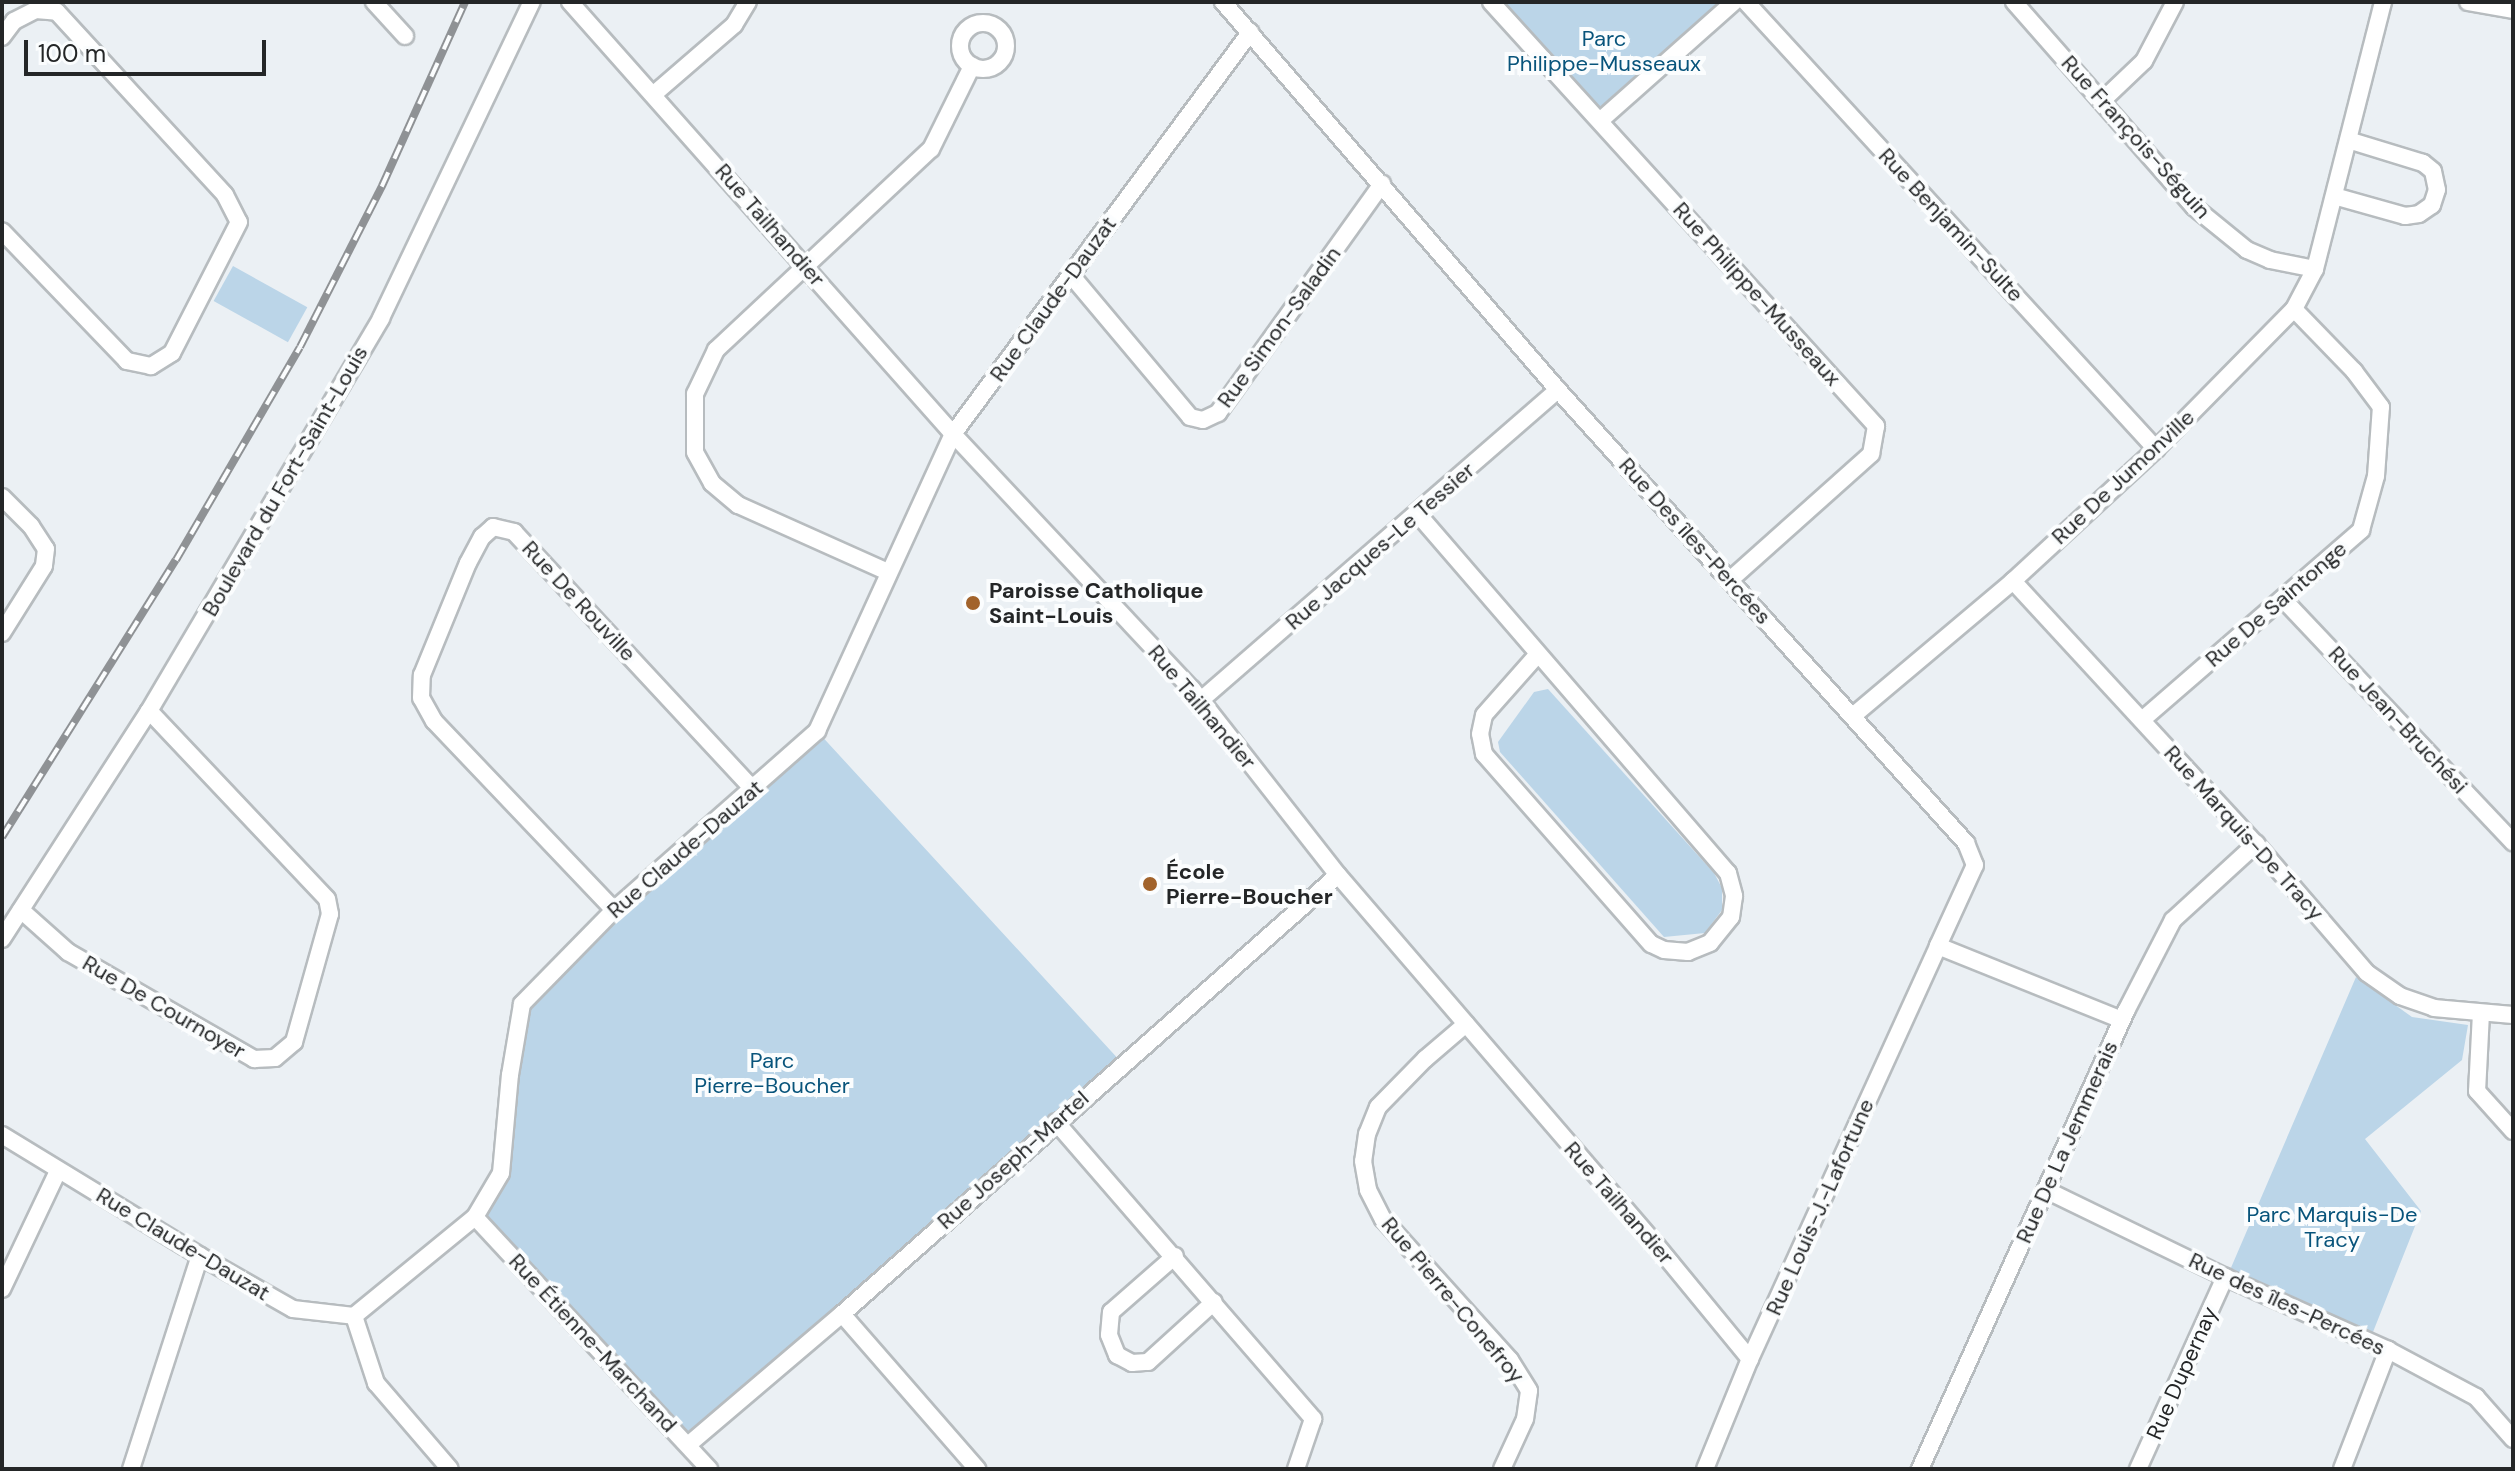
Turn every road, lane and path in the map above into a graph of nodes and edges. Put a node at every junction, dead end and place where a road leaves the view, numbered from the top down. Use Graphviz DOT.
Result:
graph roads {
  1 [pos="374,2"];
  2 [pos="532,2"];
  3 [pos="570,2"];
  4 [pos="748,2"];
  5 [pos="1223,2"];
  6 [pos="1491,2"];
  7 [pos="1734,2"];
  8 [pos="1746,2"];
  9 [pos="2014,2"];
  10 [pos="2175,2"];
  11 [pos="2383,2"];
  12 [pos="2468,2"];
  13 [pos="2513,10"];
  14 [pos="1250,32"];
  15 [pos="405,36"];
  16 [pos="2,37"];
  17 [pos="972,66"];
  18 [pos="654,94"];
  19 [pos="2102,101"];
  20 [pos="1601,120"];
  21 [pos="2348,140"];
  22 [pos="1382,184"];
  23 [pos="2334,196"];
  24 [pos="2,231"];
  25 [pos="807,267"];
  26 [pos="2315,269"];
  27 [pos="1071,275"];
  28 [pos="2294,309"];
  29 [pos="1558,390"];
  30 [pos="953,434"];
  31 [pos="2156,449"];
  32 [pos="2,497"];
  33 [pos="1417,513"];
  34 [pos="888,572"];
  35 [pos="1730,580"];
  36 [pos="2013,581"];
  37 [pos="2283,599"];
  38 [pos="2,633"];
  39 [pos="1538,654"];
  40 [pos="1201,700"];
  41 [pos="149,711"];
  42 [pos="1854,715"];
  43 [pos="2142,720"];
  44 [pos="753,789"];
  45 [pos="2513,842"];
  46 [pos="2256,844"];
  47 [pos="1338,875"];
  48 [pos="21,910"];
  49 [pos="614,910"];
  50 [pos="2,939"];
  51 [pos="1938,946"];
  52 [pos="2481,1013"];
  53 [pos="2513,1015"];
  54 [pos="2122,1020"];
  55 [pos="1466,1024"];
  56 [pos="1056,1122"];
  57 [pos="2513,1131"];
  58 [pos="2,1135"];
  59 [pos="58,1171"];
  60 [pos="2046,1190"];
  61 [pos="475,1217"];
  62 [pos="200,1256"];
  63 [pos="1175,1256"];
  64 [pos="2225,1277"];
  65 [pos="2,1289"];
  66 [pos="1214,1302"];
  67 [pos="842,1314"];
  68 [pos="354,1316"];
  69 [pos="2388,1350"];
  70 [pos="1750,1359"];
  71 [pos="2513,1439"];
  72 [pos="688,1445"];
  73 [pos="131,1469"];
  74 [pos="450,1469"];
  75 [pos="709,1469"];
  76 [pos="977,1469"];
  77 [pos="1296,1469"];
  78 [pos="1502,1469"];
  79 [pos="1705,1469"];
  80 [pos="1920,1469"];
  81 [pos="2138,1469"];
  82 [pos="2342,1469"];
  1 -- 15 [label="street"];
  2 -- 41 [label="street, Boulevard du Fort-Saint-Louis"];
  3 -- 18 [label="street, Rue Tailhandier"];
  4 -- 18 [label="street"];
  5 -- 14 [label="street, Rue Des îles-Percées"];
  6 -- 20 [label="street, Rue Philippe-Musseaux"];
  7 -- 20 [label="street"];
  8 -- 31 [label="street, Rue Benjamin-Sulte"];
  9 -- 19 [label="street, Rue François-Séguin"];
  10 -- 19 [label="street"];
  11 -- 21 [label="street, Rue De Jumonville"];
  12 -- 13 [label="street"];
  14 -- 22 [label="street, Rue Des îles-Percées"];
  14 -- 27 [label="street, Rue Claude-Dauzat"];
  16 -- 24 [label="street"];
  17 -- 25 [label="street"];
  18 -- 25 [label="street, Rue Tailhandier"];
  19 -- 26 [label="street, Rue François-Séguin"];
  20 -- 35 [label="street, Rue Philippe-Musseaux"];
  21 -- 23 [label="street, Rue De Jumonville"];
  21 -- 23 [label="street"];
  22 -- 27 [label="street, Rue Simon-Saladin"];
  22 -- 29 [label="street, Rue Des îles-Percées"];
  23 -- 26 [label="street, Rue De Jumonville"];
  25 -- 30 [label="street, Rue Tailhandier"];
  25 -- 34 [label="street"];
  26 -- 28 [label="street, Rue De Jumonville"];
  27 -- 30 [label="street, Rue Claude-Dauzat"];
  28 -- 31 [label="street, Rue De Jumonville"];
  28 -- 37 [label="street, Rue De Saintonge"];
  29 -- 33 [label="street, Rue Jacques-Le Tessier"];
  29 -- 35 [label="street, Rue Des îles-Percées"];
  30 -- 34 [label="street, Rue Claude-Dauzat"];
  30 -- 40 [label="street, Rue Tailhandier"];
  31 -- 36 [label="street, Rue De Jumonville"];
  32 -- 38 [label="street"];
  33 -- 39 [label="street"];
  33 -- 40 [label="street, Rue Jacques-Le Tessier"];
  34 -- 44 [label="street, Rue Claude-Dauzat"];
  35 -- 42 [label="street, Rue Des îles-Percées"];
  36 -- 42 [label="street, Rue De Jumonville"];
  36 -- 43 [label="street, Rue Marquis-De Tracy"];
  37 -- 43 [label="street, Rue De Saintonge"];
  37 -- 45 [label="street, Rue Jean-Bruchési"];
  39 -- 39 [label="street"];
  40 -- 47 [label="street, Rue Tailhandier"];
  41 -- 48 [label="street, Boulevard du Fort-Saint-Louis"];
  41 -- 48 [label="street, Rue De Cournoyer"];
  42 -- 51 [label="street, Rue Des îles-Percées"];
  43 -- 46 [label="street, Rue Marquis-De Tracy"];
  44 -- 49 [label="street, Rue Claude-Dauzat"];
  44 -- 49 [label="street, Rue De Rouville"];
  46 -- 52 [label="street, Rue Marquis-De Tracy"];
  46 -- 54 [label="street, Rue De La Jemmerais"];
  47 -- 55 [label="street, Rue Tailhandier"];
  47 -- 56 [label="street, Rue Joseph-Martel"];
  48 -- 50 [label="street, Boulevard du Fort-Saint-Louis"];
  49 -- 61 [label="street, Rue Claude-Dauzat"];
  51 -- 54 [label="street"];
  51 -- 70 [label="street, Rue Louis-J.-Lafortune"];
  52 -- 53 [label="street, Rue Marquis-De Tracy"];
  52 -- 57 [label="street"];
  54 -- 60 [label="street, Rue De La Jemmerais"];
  55 -- 70 [label="street, Rue Tailhandier"];
  55 -- 78 [label="street, Rue Pierre-Conefroy"];
  56 -- 63 [label="street"];
  56 -- 67 [label="street, Rue Joseph-Martel"];
  58 -- 59 [label="street, Rue Claude-Dauzat"];
  59 -- 62 [label="street, Rue Claude-Dauzat"];
  59 -- 65 [label="street"];
  60 -- 64 [label="street, Rue des îles-Percées"];
  60 -- 80 [label="street, Rue De La Jemmerais"];
  61 -- 68 [label="street, Rue Claude-Dauzat"];
  61 -- 72 [label="street, Rue Étienne-Marchand"];
  62 -- 68 [label="street, Rue Claude-Dauzat"];
  62 -- 73 [label="street"];
  63 -- 66 [label="street"];
  63 -- 66 [label="street"];
  64 -- 69 [label="street, Rue des îles-Percées"];
  64 -- 81 [label="street, Rue Dupernay"];
  66 -- 77 [label="street"];
  67 -- 72 [label="street, Rue Joseph-Martel"];
  67 -- 76 [label="street"];
  68 -- 74 [label="street"];
  69 -- 71 [label="street, Rue des îles-Percées"];
  69 -- 82 [label="street"];
  70 -- 79 [label="street, Rue Louis-J.-Lafortune"];
  72 -- 75 [label="street, Rue Étienne-Marchand"];
}
